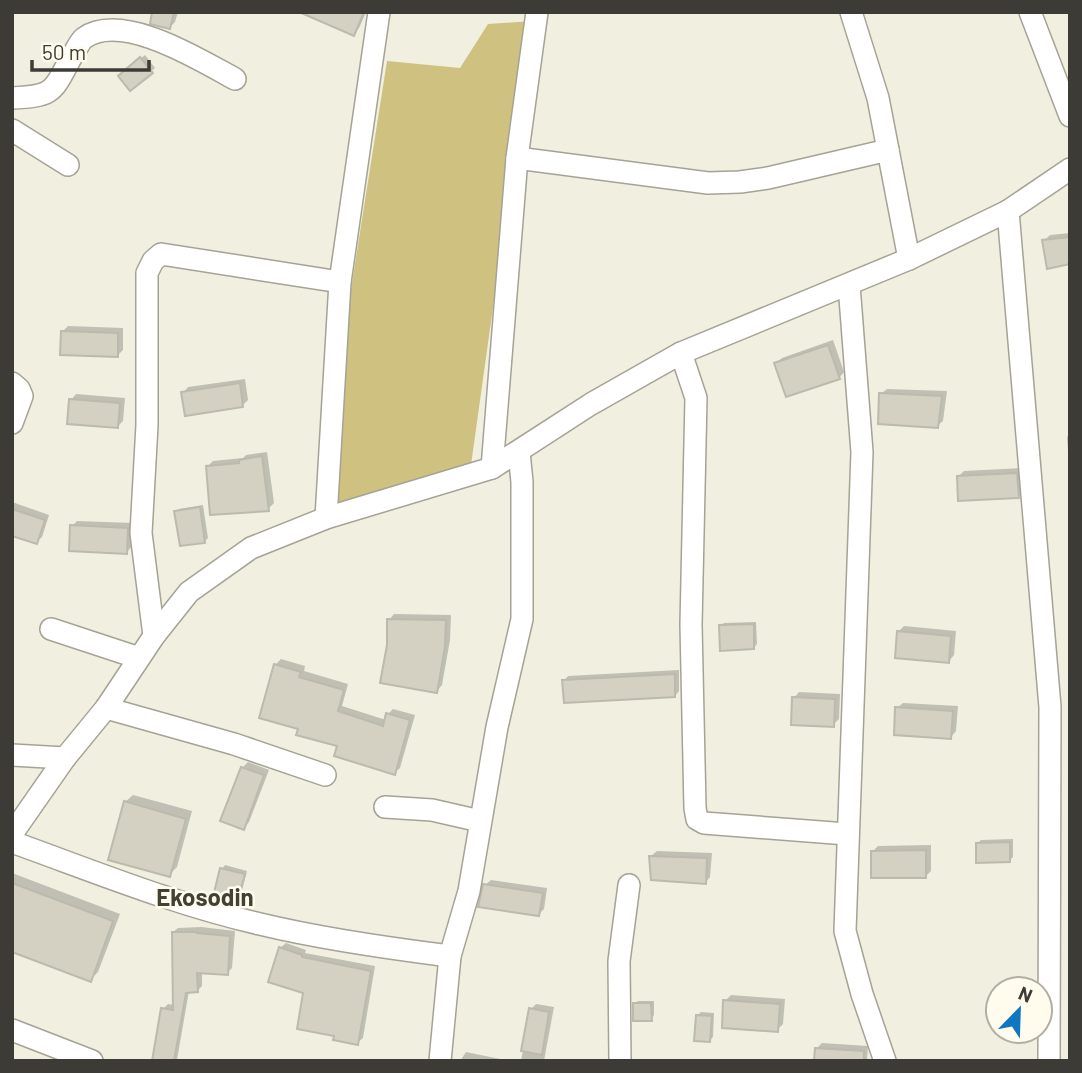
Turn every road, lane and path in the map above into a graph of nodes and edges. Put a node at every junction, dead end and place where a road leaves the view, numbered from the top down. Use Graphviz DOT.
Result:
graph roads {
  1 [pos="379,12"];
  2 [pos="537,12"];
  3 [pos="851,12"];
  4 [pos="1030,12"];
  5 [pos="235,79"];
  6 [pos="12,98"];
  7 [pos="1070,116"];
  8 [pos="12,130"];
  9 [pos="888,150"];
  10 [pos="517,158"];
  11 [pos="68,164"];
  12 [pos="1070,169"];
  13 [pos="1008,211"];
  14 [pos="909,259"];
  15 [pos="340,282"];
  16 [pos="849,285"];
  17 [pos="681,353"];
  18 [pos="12,383"];
  19 [pos="12,423"];
  20 [pos="519,452"];
  21 [pos="492,468"];
  22 [pos="326,517"];
  23 [pos="51,629"];
  24 [pos="154,636"];
  25 [pos="139,658"];
  26 [pos="106,708"];
  27 [pos="12,755"];
  28 [pos="65,758"];
  29 [pos="325,775"];
  30 [pos="385,807"];
  31 [pos="480,821"];
  32 [pos="12,834"];
  33 [pos="847,834"];
  34 [pos="12,842"];
  35 [pos="629,885"];
  36 [pos="450,956"];
  37 [pos="12,1030"];
  38 [pos="92,1061"];
  39 [pos="440,1061"];
  40 [pos="620,1061"];
  41 [pos="885,1061"];
  42 [pos="1049,1061"];
  1 -- 15 [label="street"];
  2 -- 10 [label="street"];
  3 -- 9 [label="street"];
  4 -- 7 [label="street"];
  5 -- 6 [label="street"];
  8 -- 11 [label="street"];
  9 -- 10 [label="street"];
  9 -- 14 [label="street"];
  10 -- 21 [label="street"];
  12 -- 13 [label="street"];
  13 -- 14 [label="street"];
  13 -- 42 [label="street"];
  14 -- 16 [label="street"];
  15 -- 22 [label="street"];
  15 -- 24 [label="street"];
  16 -- 17 [label="street"];
  16 -- 33 [label="street"];
  17 -- 20 [label="street"];
  17 -- 33 [label="street"];
  18 -- 19 [label="street"];
  20 -- 21 [label="street"];
  20 -- 31 [label="street"];
  21 -- 22 [label="street"];
  22 -- 24 [label="street"];
  23 -- 25 [label="street"];
  24 -- 25 [label="street"];
  25 -- 26 [label="street"];
  26 -- 28 [label="street"];
  26 -- 29 [label="street"];
  27 -- 28 [label="street"];
  28 -- 32 [label="street"];
  30 -- 31 [label="street"];
  31 -- 36 [label="street"];
  33 -- 41 [label="street"];
  34 -- 36 [label="street"];
  35 -- 40 [label="street"];
  36 -- 39 [label="street"];
  37 -- 38 [label="street"];
}
